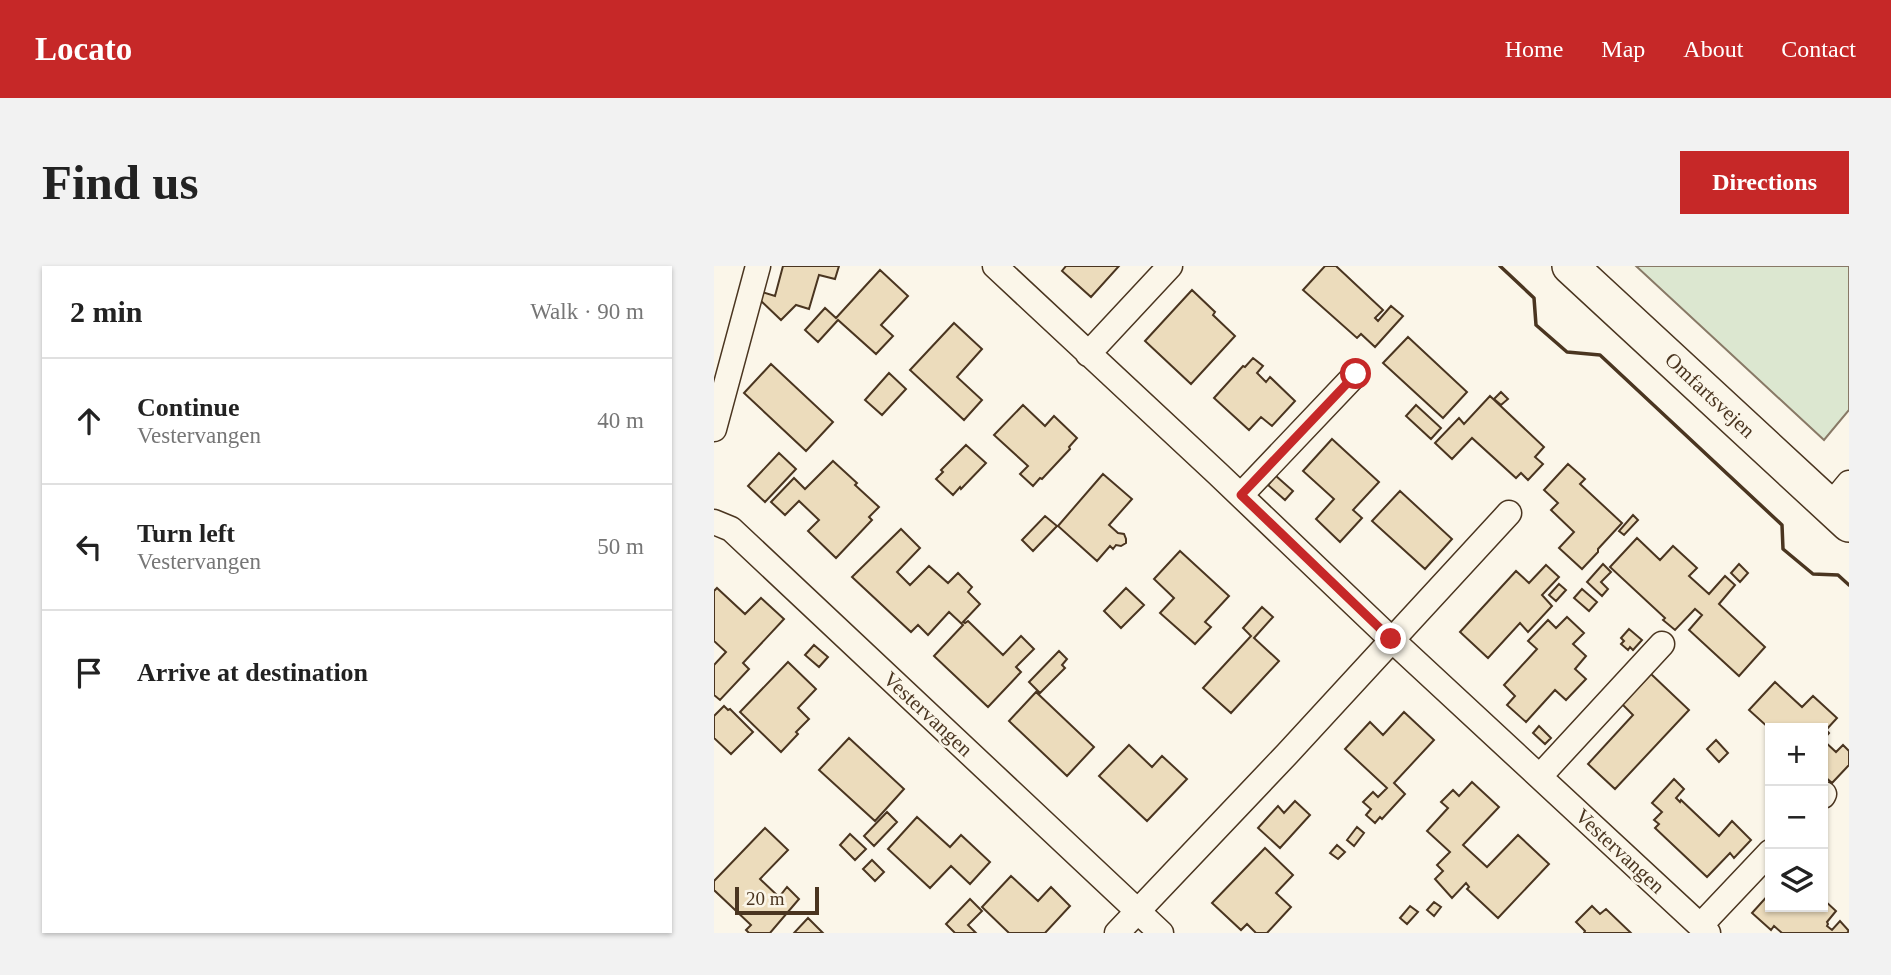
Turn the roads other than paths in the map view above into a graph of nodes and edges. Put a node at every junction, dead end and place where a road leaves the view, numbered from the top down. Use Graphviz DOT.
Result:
graph roads {
  1 [pos="758,266"];
  2 [pos="995,266"];
  3 [pos="1170,266"];
  4 [pos="1570,266"];
  5 [pos="1088,354"];
  6 [pos="1356,374"];
  7 [pos="714,429"];
  8 [pos="1241,495"];
  9 [pos="1843,504"];
  10 [pos="1508,513"];
  11 [pos="714,522"];
  12 [pos="1391,639"];
  13 [pos="1662,644"];
  14 [pos="1540,776"];
  15 [pos="1765,858"];
  16 [pos="1138,911"];
  17 [pos="1704,929"];
  18 [pos="1117,933"];
  19 [pos="1161,933"];
  1 -- 7 [label="street"];
  2 -- 5 [label="street, Vestervangen"];
  3 -- 5 [label="street"];
  4 -- 9 [label="main road, Omfartsvejen"];
  5 -- 8 [label="street, Vestervangen"];
  6 -- 8 [label="street"];
  8 -- 12 [label="street, Vestervangen"];
  10 -- 12 [label="street"];
  11 -- 16 [label="street, Vestervangen"];
  12 -- 14 [label="street, Vestervangen"];
  12 -- 16 [label="street"];
  13 -- 14 [label="street"];
  14 -- 17 [label="street, Vestervangen"];
  15 -- 17 [label="street, Vestervangen"];
  16 -- 18 [label="street"];
  16 -- 19 [label="street, Vestervangen"];
}
